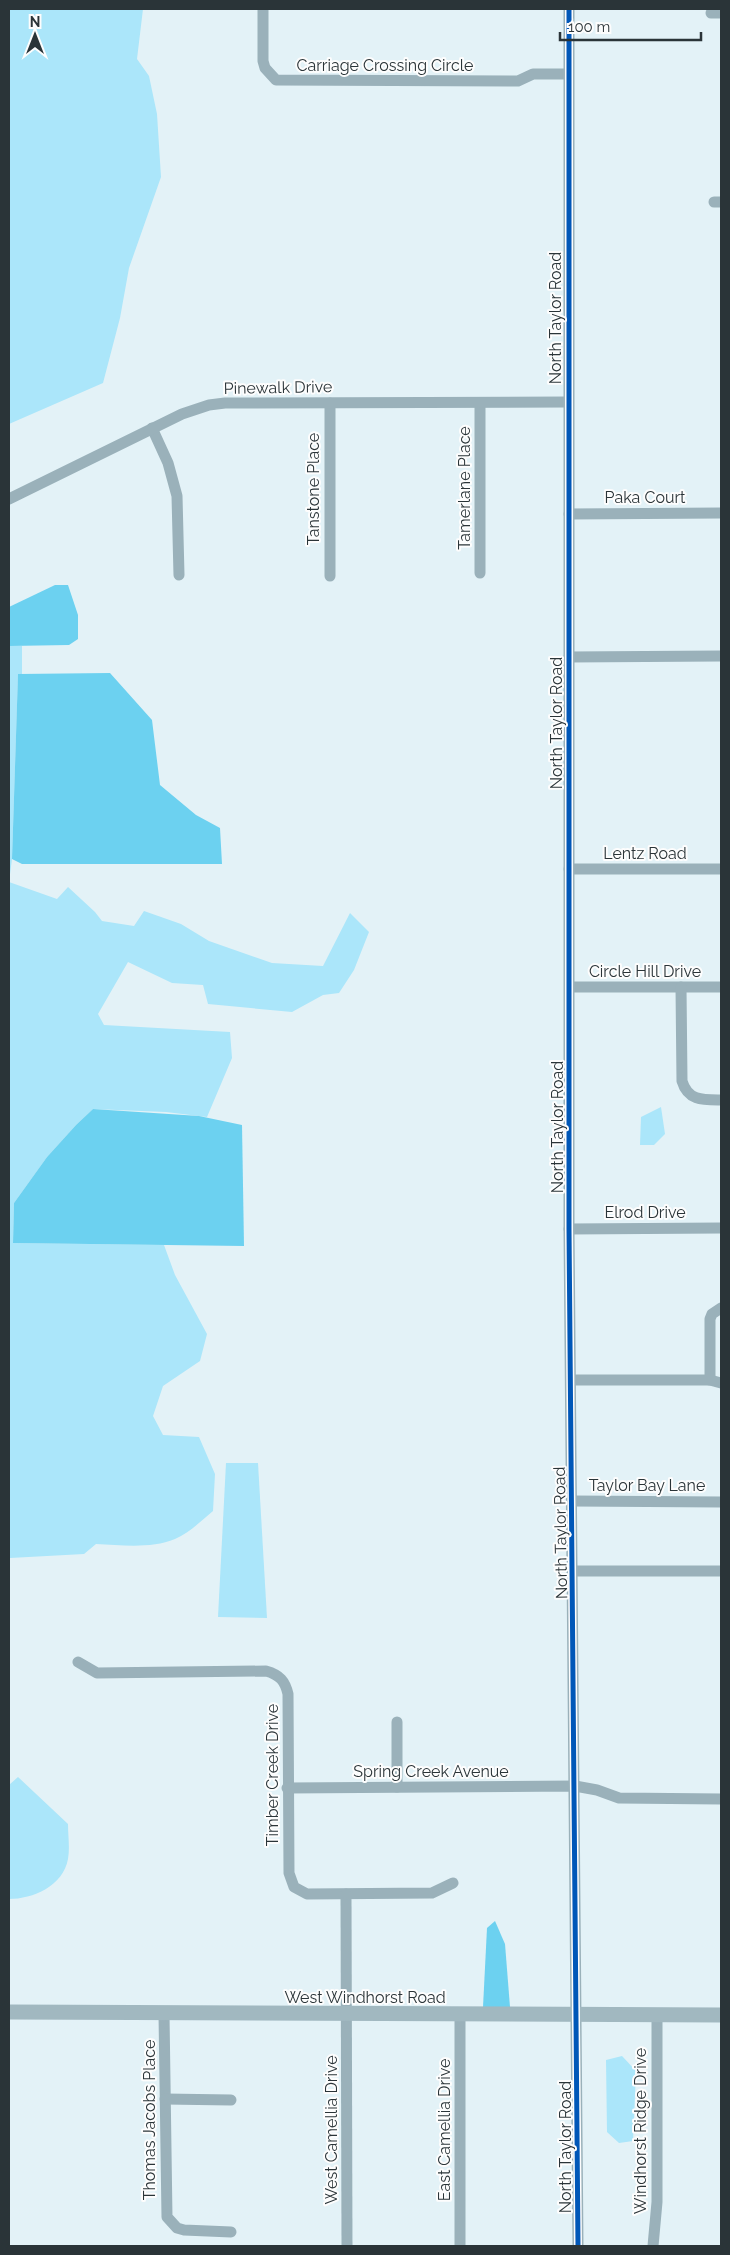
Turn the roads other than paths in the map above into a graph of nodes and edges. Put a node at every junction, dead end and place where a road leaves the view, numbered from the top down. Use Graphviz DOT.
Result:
graph roads {
  1 [pos="263,9"];
  2 [pos="568,9"];
  3 [pos="568,74"];
  4 [pos="568,402"];
  5 [pos="330,403"];
  6 [pos="480,403"];
  7 [pos="152,428"];
  8 [pos="9,499"];
  9 [pos="721,513"];
  10 [pos="569,514"];
  11 [pos="480,573"];
  12 [pos="179,574"];
  13 [pos="330,576"];
  14 [pos="569,656"];
  15 [pos="721,656"];
  16 [pos="569,869"];
  17 [pos="721,869"];
  18 [pos="570,987"];
  19 [pos="681,987"];
  20 [pos="721,987"];
  21 [pos="721,1100"];
  22 [pos="721,1228"];
  23 [pos="570,1229"];
  24 [pos="721,1308"];
  25 [pos="571,1380"];
  26 [pos="716,1381"];
  27 [pos="572,1500"];
  28 [pos="721,1502"];
  29 [pos="573,1571"];
  30 [pos="721,1572"];
  31 [pos="78,1662"];
  32 [pos="397,1722"];
  33 [pos="575,1786"];
  34 [pos="397,1787"];
  35 [pos="287,1788"];
  36 [pos="721,1799"];
  37 [pos="453,1883"];
  38 [pos="346,1894"];
  39 [pos="9,2012"];
  40 [pos="164,2014"];
  41 [pos="347,2014"];
  42 [pos="460,2014"];
  43 [pos="578,2015"];
  44 [pos="657,2015"];
  45 [pos="721,2015"];
  46 [pos="165,2099"];
  47 [pos="231,2100"];
  48 [pos="231,2232"];
  49 [pos="347,2246"];
  50 [pos="460,2246"];
  51 [pos="578,2246"];
  52 [pos="653,2246"];
  1 -- 3 [label="street, Carriage Crossing Circle"];
  2 -- 3 [label="street, North Taylor Road"];
  3 -- 4 [label="street, North Taylor Road"];
  4 -- 6 [label="street, Pinewalk Drive"];
  4 -- 10 [label="street, North Taylor Road"];
  5 -- 6 [label="street, Pinewalk Drive"];
  5 -- 7 [label="street, Pinewalk Drive"];
  5 -- 13 [label="street, Tanstone Place"];
  6 -- 11 [label="street, Tamerlane Place"];
  7 -- 8 [label="street, Pinewalk Drive"];
  7 -- 12 [label="street"];
  9 -- 10 [label="street, Paka Court"];
  10 -- 14 [label="street, North Taylor Road"];
  14 -- 15 [label="street"];
  14 -- 16 [label="street, North Taylor Road"];
  16 -- 17 [label="street, Lentz Road"];
  16 -- 18 [label="street, North Taylor Road"];
  18 -- 19 [label="street, Circle Hill Drive"];
  18 -- 23 [label="street, North Taylor Road"];
  19 -- 20 [label="street, Circle Hill Drive"];
  19 -- 21 [label="street"];
  22 -- 23 [label="street, Elrod Drive"];
  23 -- 25 [label="street, North Taylor Road"];
  24 -- 26 [label="street"];
  25 -- 26 [label="street"];
  25 -- 27 [label="street, North Taylor Road"];
  27 -- 28 [label="street, Taylor Bay Lane"];
  27 -- 29 [label="street, North Taylor Road"];
  29 -- 30 [label="street"];
  29 -- 33 [label="street, North Taylor Road"];
  31 -- 35 [label="street, Timber Creek Drive"];
  32 -- 34 [label="street"];
  33 -- 34 [label="street, Spring Creek Avenue"];
  33 -- 36 [label="street, Spring Creek Avenue"];
  33 -- 43 [label="street, North Taylor Road"];
  34 -- 35 [label="street, Spring Creek Avenue"];
  35 -- 38 [label="street, Timber Creek Drive"];
  37 -- 38 [label="street, Timber Creek Drive"];
  38 -- 41 [label="street, West Camellia Drive"];
  39 -- 40 [label="street, West Windhorst Road"];
  40 -- 41 [label="street, West Windhorst Road"];
  40 -- 46 [label="street, Thomas Jacobs Place"];
  41 -- 42 [label="street, West Windhorst Road"];
  41 -- 49 [label="street, West Camellia Drive"];
  42 -- 43 [label="street, West Windhorst Road"];
  42 -- 50 [label="street, East Camellia Drive"];
  43 -- 44 [label="street, West Windhorst Road"];
  43 -- 51 [label="street, North Taylor Road"];
  44 -- 45 [label="street, West Windhorst Road"];
  44 -- 52 [label="street, Windhorst Ridge Drive"];
  46 -- 47 [label="street"];
  46 -- 48 [label="street, Thomas Jacobs Place"];
}
